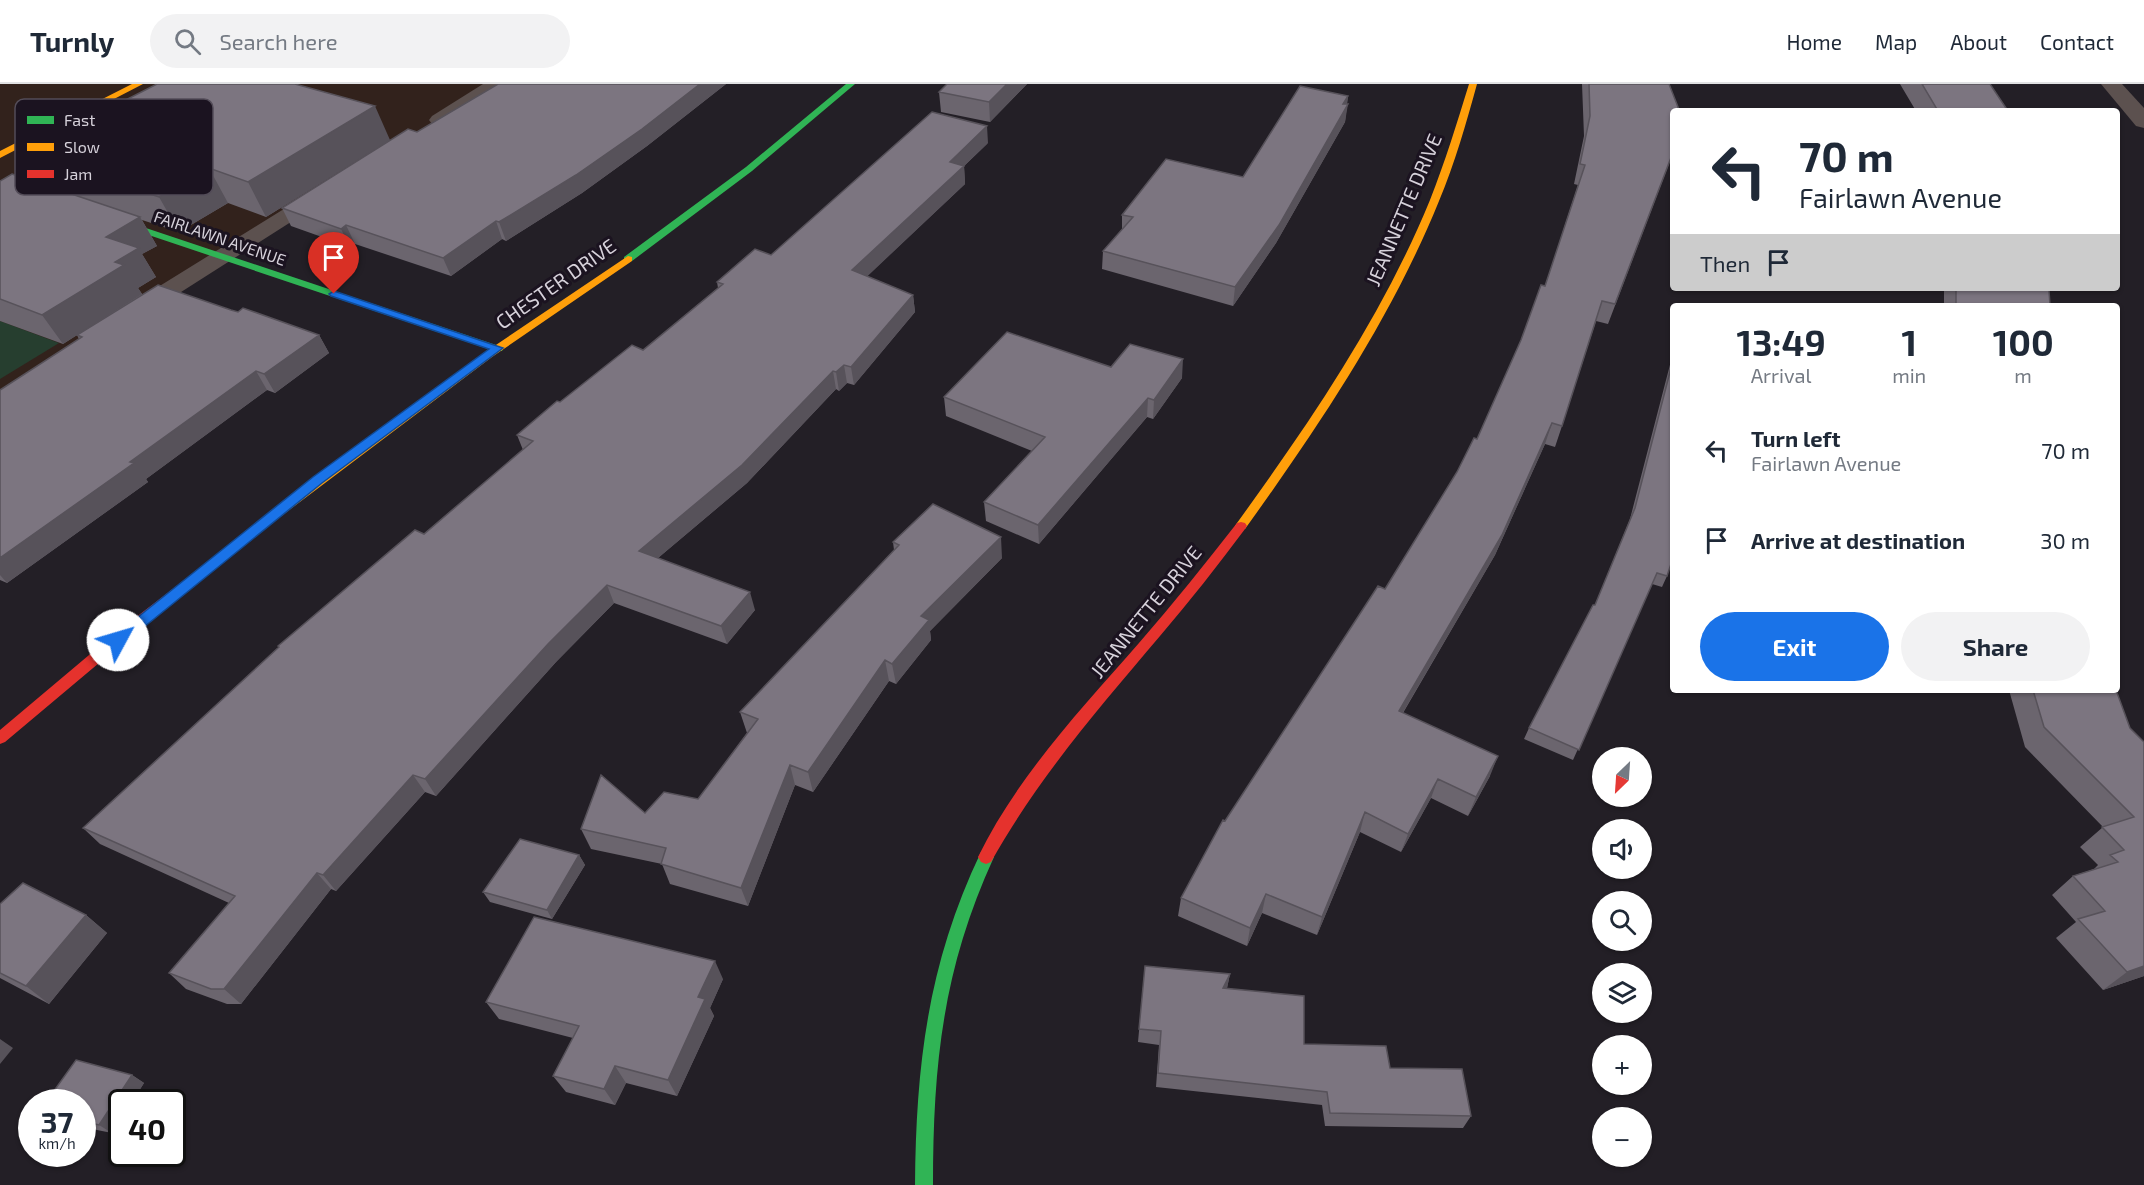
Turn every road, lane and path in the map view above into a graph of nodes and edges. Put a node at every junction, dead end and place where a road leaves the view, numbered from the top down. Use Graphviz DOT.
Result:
graph roads {
  1 [pos="139,84"];
  2 [pos="496,84"];
  3 [pos="851,84"];
  4 [pos="1473,84"];
  5 [pos="2111,84"];
  6 [pos="110,99"];
  7 [pos="2144,121"];
  8 [pos="423,130"];
  9 [pos="15,147"];
  10 [pos="0,155"];
  11 [pos="341,181"];
  12 [pos="91,212"];
  13 [pos="222,256"];
  14 [pos="120,321"];
  15 [pos="498,348"];
  16 [pos="0,738"];
  17 [pos="924,1185"];
  1 -- 6 [label="street"];
  2 -- 8 [label="lane"];
  3 -- 15 [label="street, CHESTER DRIVE"];
  4 -- 17 [label="street, JEANNETTE DRIVE"];
  5 -- 7 [label="street"];
  9 -- 10 [label="street"];
  11 -- 13 [label="lane"];
  12 -- 13 [label="street, FAIRLAWN AVENUE"];
  13 -- 14 [label="lane"];
  13 -- 15 [label="street, FAIRLAWN AVENUE"];
  15 -- 16 [label="street, CHESTER DRIVE"];
}
